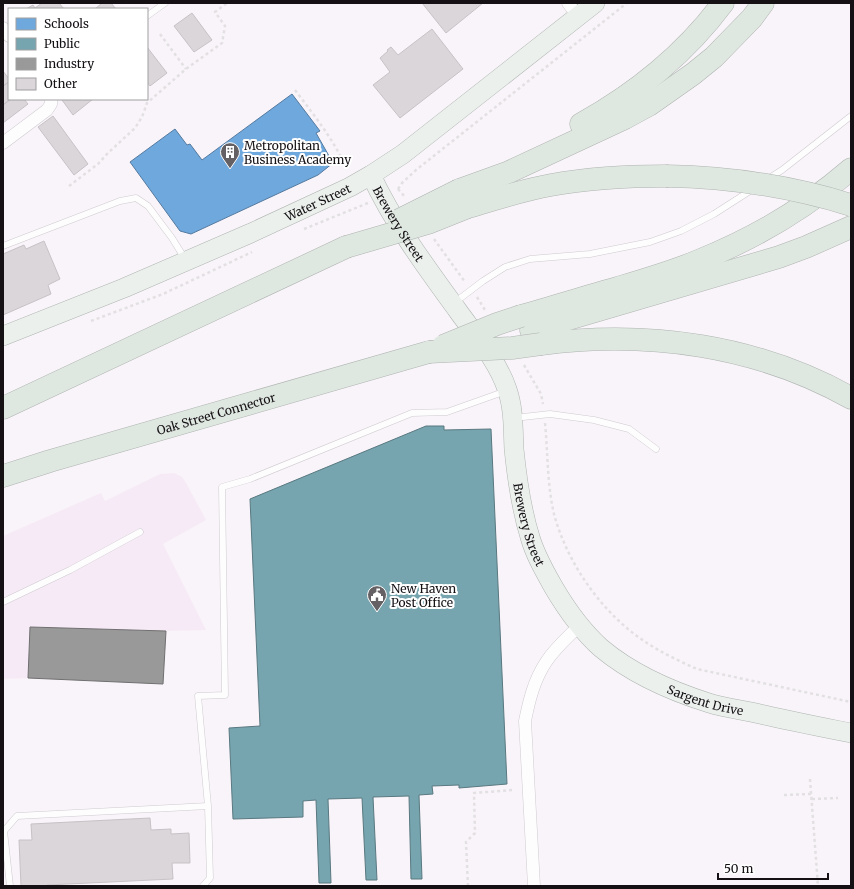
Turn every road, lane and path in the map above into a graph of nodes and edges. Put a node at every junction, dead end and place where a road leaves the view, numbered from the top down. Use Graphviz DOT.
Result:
graph roads {
  1 [pos="165,3"];
  2 [pos="227,3"];
  3 [pos="596,3"];
  4 [pos="627,3"];
  5 [pos="723,3"];
  6 [pos="763,3"];
  7 [pos="573,10"];
  8 [pos="148,15"];
  9 [pos="160,34"];
  10 [pos="186,69"];
  11 [pos="295,90"];
  12 [pos="51,100"];
  13 [pos="851,116"];
  14 [pos="3,143"];
  15 [pos="346,167"];
  16 [pos="851,168"];
  17 [pos="371,175"];
  18 [pos="69,186"];
  19 [pos="406,198"];
  20 [pos="464,199"];
  21 [pos="851,204"];
  22 [pos="851,227"];
  23 [pos="433,237"];
  24 [pos="3,246"];
  25 [pos="186,262"];
  26 [pos="471,290"];
  27 [pos="453,304"];
  28 [pos="488,314"];
  29 [pos="531,330"];
  30 [pos="3,336"];
  31 [pos="429,352"];
  32 [pos="522,362"];
  33 [pos="508,391"];
  34 [pos="851,398"];
  35 [pos="3,408"];
  36 [pos="544,415"];
  37 [pos="513,418"];
  38 [pos="656,450"];
  39 [pos="3,476"];
  40 [pos="140,532"];
  41 [pos="3,602"];
  42 [pos="580,625"];
  43 [pos="851,702"];
  44 [pos="851,733"];
  45 [pos="810,779"];
  46 [pos="512,790"];
  47 [pos="811,794"];
  48 [pos="784,795"];
  49 [pos="838,798"];
  50 [pos="812,799"];
  51 [pos="208,806"];
  52 [pos="10,886"];
  53 [pos="203,886"];
  54 [pos="468,886"];
  55 [pos="534,886"];
  56 [pos="818,886"];
  1 -- 8 [label="lane"];
  2 -- 10 [label="path"];
  3 -- 7 [label="main road, Water Street"];
  4 -- 19 [label="path"];
  5 -- 20 [label="highway"];
  6 -- 20 [label="highway"];
  7 -- 17 [label="main road, Water Street"];
  9 -- 10 [label="path"];
  10 -- 18 [label="path"];
  11 -- 15 [label="path"];
  12 -- 14 [label="street"];
  13 -- 26 [label="lane"];
  16 -- 29 [label="highway"];
  17 -- 25 [label="main road, Water Street"];
  17 -- 27 [label="main road, Brewery Street"];
  20 -- 21 [label="highway, bridge"];
  20 -- 35 [label="highway, bridge"];
  22 -- 29 [label="highway"];
  23 -- 26 [label="path"];
  24 -- 25 [label="lane"];
  25 -- 30 [label="main road, Water Street"];
  26 -- 27 [label="lane"];
  26 -- 28 [label="path"];
  27 -- 33 [label="main road, Brewery Street"];
  29 -- 31 [label="highway, bridge"];
  29 -- 31 [label="highway, bridge"];
  29 -- 34 [label="highway"];
  31 -- 39 [label="highway, Oak Street Connector"];
  32 -- 36 [label="path"];
  33 -- 37 [label="main road, Brewery Street"];
  33 -- 51 [label="lane"];
  36 -- 37 [label="lane"];
  36 -- 38 [label="lane"];
  36 -- 43 [label="path"];
  37 -- 42 [label="main road, Brewery Street"];
  40 -- 41 [label="lane"];
  42 -- 44 [label="main road, Sargent Drive"];
  42 -- 55 [label="street"];
  45 -- 47 [label="path"];
  46 -- 54 [label="path"];
  47 -- 48 [label="path"];
  47 -- 50 [label="path"];
  49 -- 50 [label="path"];
  50 -- 56 [label="path"];
  51 -- 52 [label="lane"];
  51 -- 53 [label="lane"];
}
